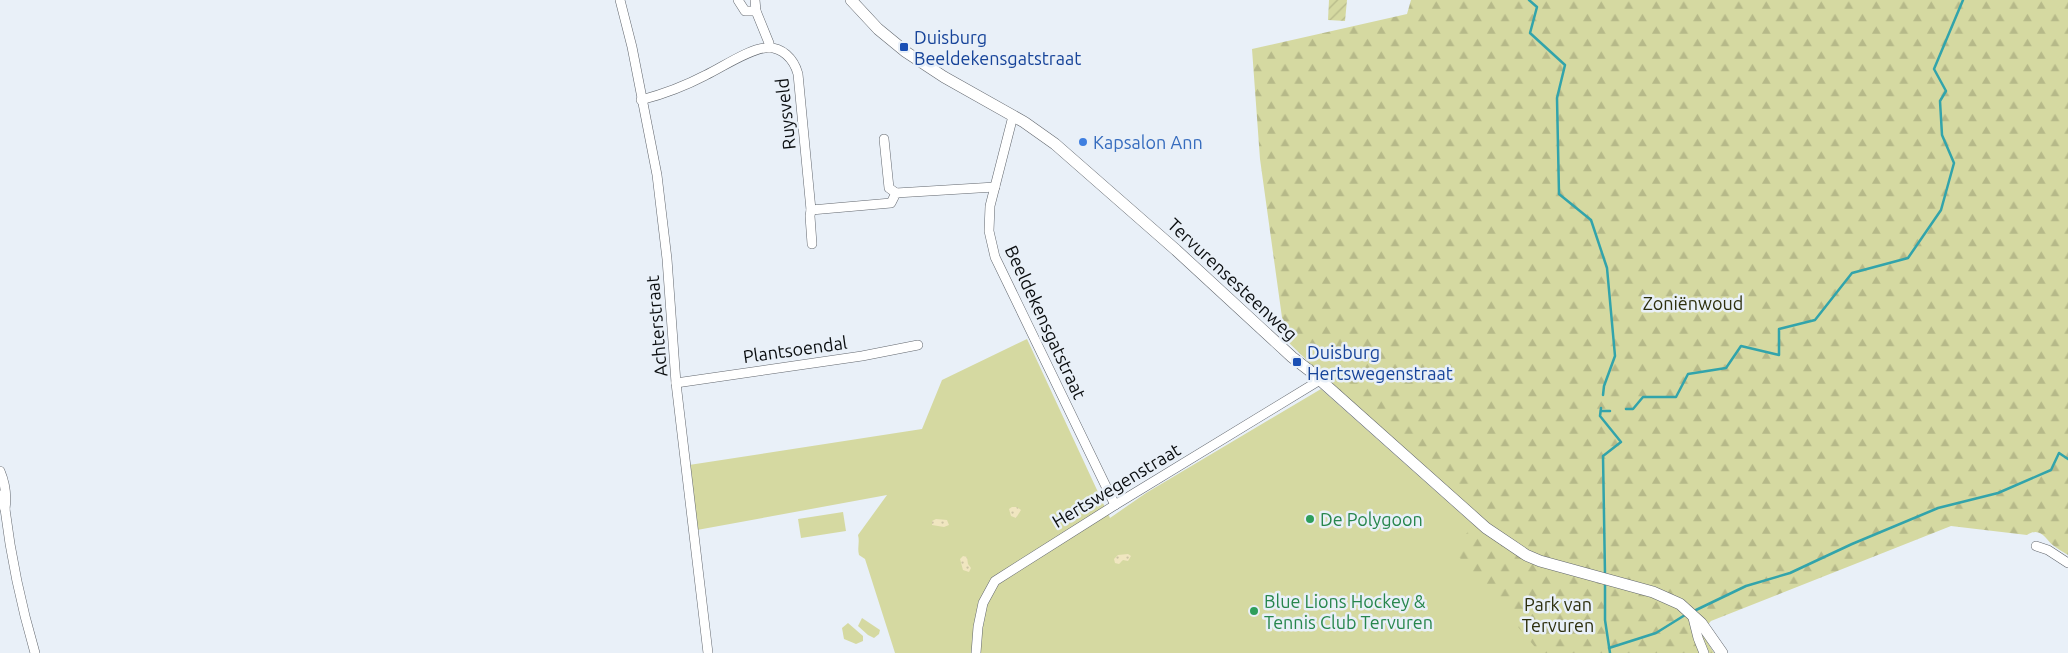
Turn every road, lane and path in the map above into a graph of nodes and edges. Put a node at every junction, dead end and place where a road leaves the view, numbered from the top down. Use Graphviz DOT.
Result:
graph roads {
  1 [pos="620,0"];
  2 [pos="738,0"];
  3 [pos="755,0"];
  4 [pos="851,0"];
  5 [pos="756,11"];
  6 [pos="769,48"];
  7 [pos="641,100"];
  8 [pos="1013,116"];
  9 [pos="884,139"];
  10 [pos="995,187"];
  11 [pos="896,193"];
  12 [pos="812,210"];
  13 [pos="812,244"];
  14 [pos="918,345"];
  15 [pos="1320,380"];
  16 [pos="676,383"];
  17 [pos="0,471"];
  18 [pos="0,495"];
  19 [pos="1115,505"];
  20 [pos="5,509"];
  21 [pos="2036,546"];
  22 [pos="2068,563"];
  23 [pos="1692,614"];
  24 [pos="35,653"];
  25 [pos="708,653"];
  26 [pos="976,653"];
  27 [pos="1704,653"];
  28 [pos="1722,653"];
  1 -- 7 [label="street, Achterstraat"];
  2 -- 5 [label="street"];
  3 -- 5 [label="street"];
  4 -- 8 [label="street, Tervurensesteenweg"];
  5 -- 6 [label="street"];
  6 -- 7 [label="street"];
  6 -- 12 [label="street, Ruysveld"];
  7 -- 16 [label="street, Achterstraat"];
  8 -- 10 [label="street, Beeldekensgatstraat"];
  8 -- 15 [label="street, Tervurensesteenweg"];
  9 -- 11 [label="street"];
  10 -- 11 [label="street"];
  10 -- 19 [label="street, Beeldekensgatstraat"];
  11 -- 12 [label="street"];
  12 -- 13 [label="street, Ruysveld"];
  14 -- 16 [label="street, Plantsoendal"];
  15 -- 19 [label="street, Hertswegenstraat"];
  15 -- 23 [label="street, Tervurensesteenweg"];
  16 -- 25 [label="street, Achterstraat"];
  17 -- 20 [label="street"];
  18 -- 20 [label="street"];
  19 -- 26 [label="street, Hertswegenstraat"];
  20 -- 24 [label="street"];
  21 -- 22 [label="street"];
  23 -- 27 [label="street"];
  23 -- 28 [label="street, Tervurensesteenweg"];
}
